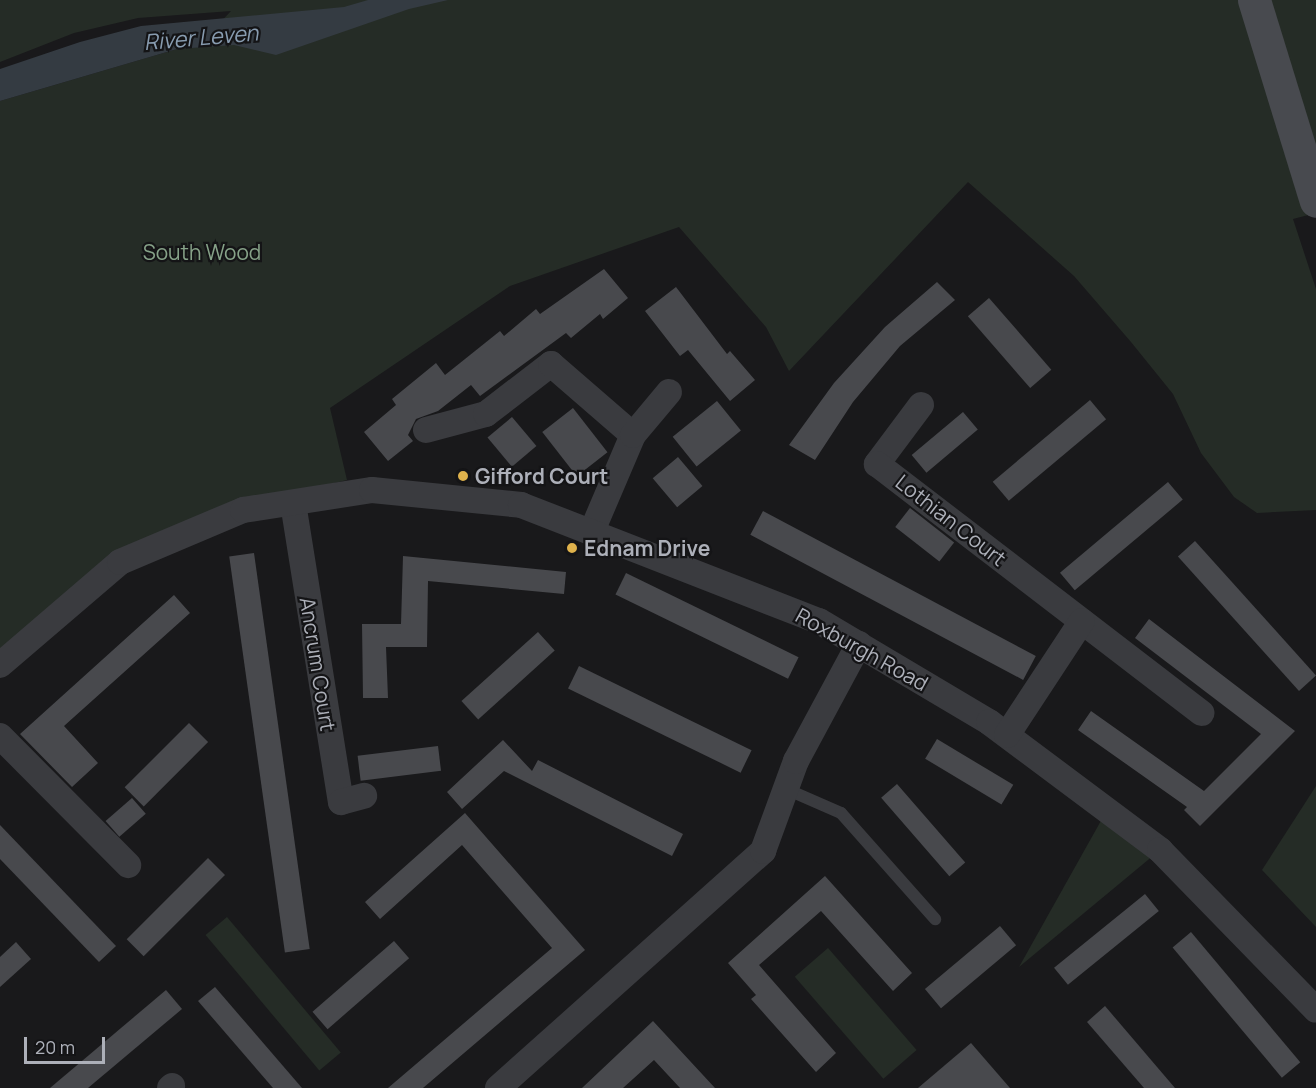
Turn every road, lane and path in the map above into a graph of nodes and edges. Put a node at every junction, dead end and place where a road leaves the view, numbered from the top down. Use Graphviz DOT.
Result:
graph roads {
  1 [pos="1254,0"];
  2 [pos="1316,201"];
  3 [pos="669,392"];
  4 [pos="921,405"];
  5 [pos="426,430"];
  6 [pos="633,435"];
  7 [pos="293,502"];
  8 [pos="592,531"];
  9 [pos="1082,621"];
  10 [pos="859,644"];
  11 [pos="0,665"];
  12 [pos="1202,713"];
  13 [pos="1007,735"];
  14 [pos="0,736"];
  15 [pos="786,789"];
  16 [pos="364,796"];
  17 [pos="128,865"];
  18 [pos="935,919"];
  19 [pos="1316,1010"];
  20 [pos="498,1088"];
  1 -- 2 [label="main road"];
  3 -- 6 [label="street"];
  4 -- 9 [label="street, Lothian Court"];
  5 -- 6 [label="street"];
  6 -- 8 [label="street"];
  7 -- 8 [label="street, Roxburgh Road"];
  7 -- 11 [label="street, Roxburgh Road"];
  7 -- 16 [label="street, Ancrum Court"];
  8 -- 10 [label="street, Roxburgh Road"];
  9 -- 12 [label="street, Lothian Court"];
  9 -- 13 [label="street"];
  10 -- 13 [label="street, Roxburgh Road"];
  10 -- 15 [label="street"];
  13 -- 19 [label="street, Roxburgh Road"];
  14 -- 17 [label="street"];
  15 -- 18 [label="lane"];
  15 -- 20 [label="street"];
}
